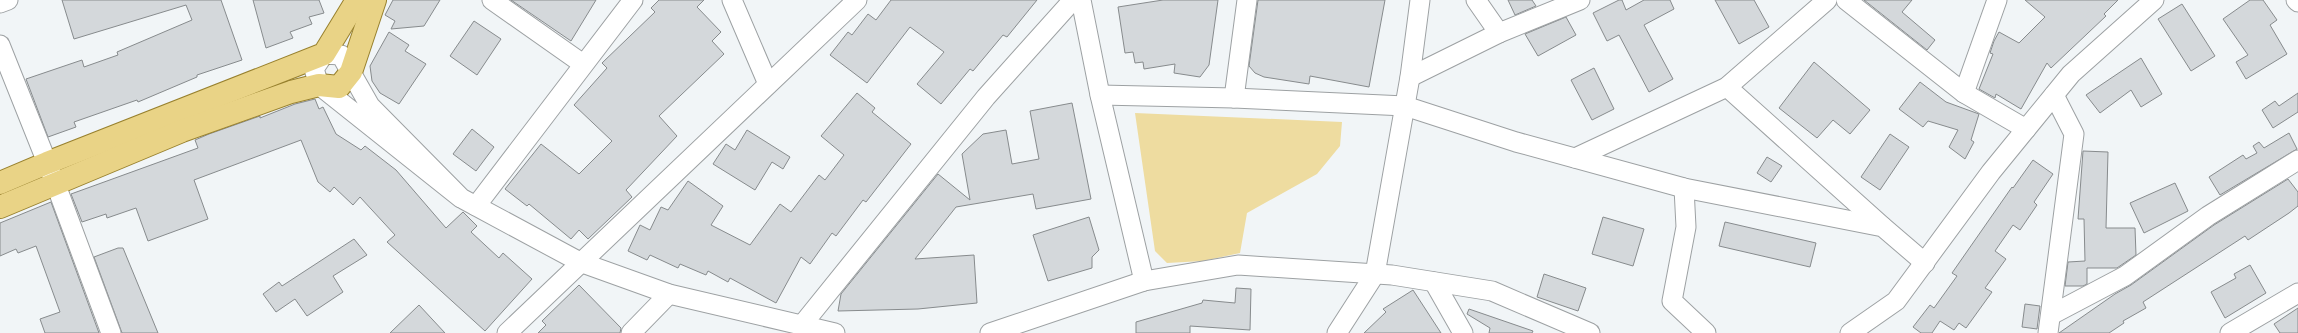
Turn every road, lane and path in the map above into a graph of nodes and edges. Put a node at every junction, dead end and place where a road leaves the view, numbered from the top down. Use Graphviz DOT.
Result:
graph roads {
  1 [pos="8,0"];
  2 [pos="357,0"];
  3 [pos="375,0"];
  4 [pos="492,0"];
  5 [pos="633,0"];
  6 [pos="732,0"];
  7 [pos="857,0"];
  8 [pos="1074,0"];
  9 [pos="1081,0"];
  10 [pos="1247,0"];
  11 [pos="1420,0"];
  12 [pos="1476,0"];
  13 [pos="1580,0"];
  14 [pos="1827,0"];
  15 [pos="1997,0"];
  16 [pos="2154,0"];
  17 [pos="0,3"];
  18 [pos="1856,3"];
  19 [pos="1499,33"];
  20 [pos="0,46"];
  21 [pos="324,54"];
  22 [pos="583,64"];
  23 [pos="351,72"];
  24 [pos="1410,78"];
  25 [pos="768,84"];
  26 [pos="319,85"];
  27 [pos="1727,86"];
  28 [pos="1964,93"];
  29 [pos="1100,95"];
  30 [pos="2054,95"];
  31 [pos="1234,98"];
  32 [pos="1405,106"];
  33 [pos="2026,129"];
  34 [pos="1575,158"];
  35 [pos="2298,160"];
  36 [pos="47,163"];
  37 [pos="0,183"];
  38 [pos="56,185"];
  39 [pos="1684,188"];
  40 [pos="469,202"];
  41 [pos="0,207"];
  42 [pos="1883,227"];
  43 [pos="580,262"];
  44 [pos="1926,263"];
  45 [pos="1374,274"];
  46 [pos="1144,281"];
  47 [pos="1434,282"];
  48 [pos="2298,293"];
  49 [pos="669,294"];
  50 [pos="2051,314"];
  51 [pos="802,325"];
  52 [pos="111,333"];
  53 [pos="507,333"];
  54 [pos="631,333"];
  55 [pos="643,333"];
  56 [pos="835,333"];
  57 [pos="990,333"];
  58 [pos="1338,333"];
  59 [pos="1463,333"];
  60 [pos="1590,333"];
  61 [pos="1706,333"];
  62 [pos="1850,333"];
  63 [pos="2048,333"];
  64 [pos="2230,333"];
  1 -- 17 [label="street"];
  2 -- 21 [label="main road"];
  3 -- 23 [label="main road"];
  4 -- 22 [label="street"];
  5 -- 22 [label="street"];
  6 -- 25 [label="street"];
  7 -- 25 [label="street"];
  8 -- 51 [label="street"];
  9 -- 29 [label="street"];
  10 -- 31 [label="street"];
  11 -- 24 [label="street"];
  12 -- 19 [label="street"];
  13 -- 19 [label="street"];
  14 -- 27 [label="street"];
  15 -- 28 [label="street"];
  16 -- 30 [label="street"];
  18 -- 28 [label="street"];
  19 -- 24 [label="street"];
  20 -- 36 [label="street"];
  21 -- 23 [label="street"];
  21 -- 26 [label="street"];
  21 -- 36 [label="main road"];
  22 -- 40 [label="street"];
  23 -- 26 [label="main road"];
  23 -- 40 [label="street"];
  24 -- 32 [label="street"];
  25 -- 43 [label="street"];
  26 -- 38 [label="main road"];
  26 -- 40 [label="street"];
  27 -- 34 [label="street"];
  27 -- 42 [label="street"];
  28 -- 33 [label="street"];
  29 -- 31 [label="street"];
  29 -- 46 [label="street"];
  30 -- 33 [label="street"];
  30 -- 50 [label="street"];
  31 -- 32 [label="street"];
  32 -- 34 [label="street"];
  32 -- 45 [label="street"];
  33 -- 44 [label="street"];
  34 -- 39 [label="street"];
  35 -- 50 [label="street"];
  36 -- 37 [label="main road"];
  36 -- 38 [label="street"];
  38 -- 41 [label="main road"];
  38 -- 52 [label="street"];
  39 -- 42 [label="street"];
  39 -- 61 [label="street"];
  40 -- 43 [label="street"];
  42 -- 44 [label="street"];
  43 -- 49 [label="street"];
  43 -- 53 [label="street"];
  44 -- 62 [label="street"];
  45 -- 46 [label="street"];
  45 -- 47 [label="street"];
  45 -- 58 [label="street"];
  46 -- 57 [label="street"];
  47 -- 59 [label="street"];
  47 -- 60 [label="street"];
  48 -- 64 [label="street"];
  49 -- 51 [label="street"];
  49 -- 54 [label="street"];
  49 -- 55 [label="street"];
  50 -- 63 [label="street"];
  51 -- 56 [label="street"];
}
